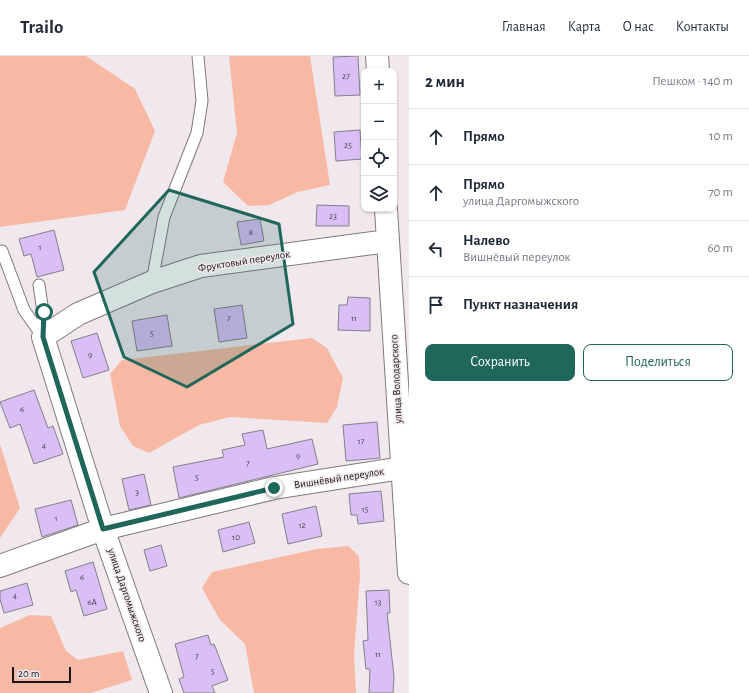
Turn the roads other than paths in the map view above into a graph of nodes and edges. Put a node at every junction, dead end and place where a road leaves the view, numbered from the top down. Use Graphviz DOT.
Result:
graph roads {
  1 [pos="198,56"];
  2 [pos="377,56"];
  3 [pos="378,68"];
  4 [pos="386,212"];
  5 [pos="388,241"];
  6 [pos="2,251"];
  7 [pos="152,282"];
  8 [pos="39,285"];
  9 [pos="43,337"];
  10 [pos="402,468"];
  11 [pos="103,529"];
  12 [pos="0,566"];
  13 [pos="409,573"];
  14 [pos="161,693"];
  1 -- 7 [label="lane"];
  2 -- 3 [label="street"];
  4 -- 5 [label="street, улица Володарского"];
  5 -- 7 [label="street, Фруктовый переулок"];
  5 -- 10 [label="street, улица Володарского"];
  6 -- 9 [label="lane"];
  7 -- 9 [label="street, Фруктовый переулок"];
  8 -- 9 [label="lane"];
  9 -- 11 [label="street, улица Даргомыжского"];
  10 -- 11 [label="street, Вишнёвый переулок"];
  10 -- 13 [label="street, улица Володарского"];
  11 -- 12 [label="street, Вишнёвый переулок"];
  11 -- 14 [label="street, улица Даргомыжского"];
}
